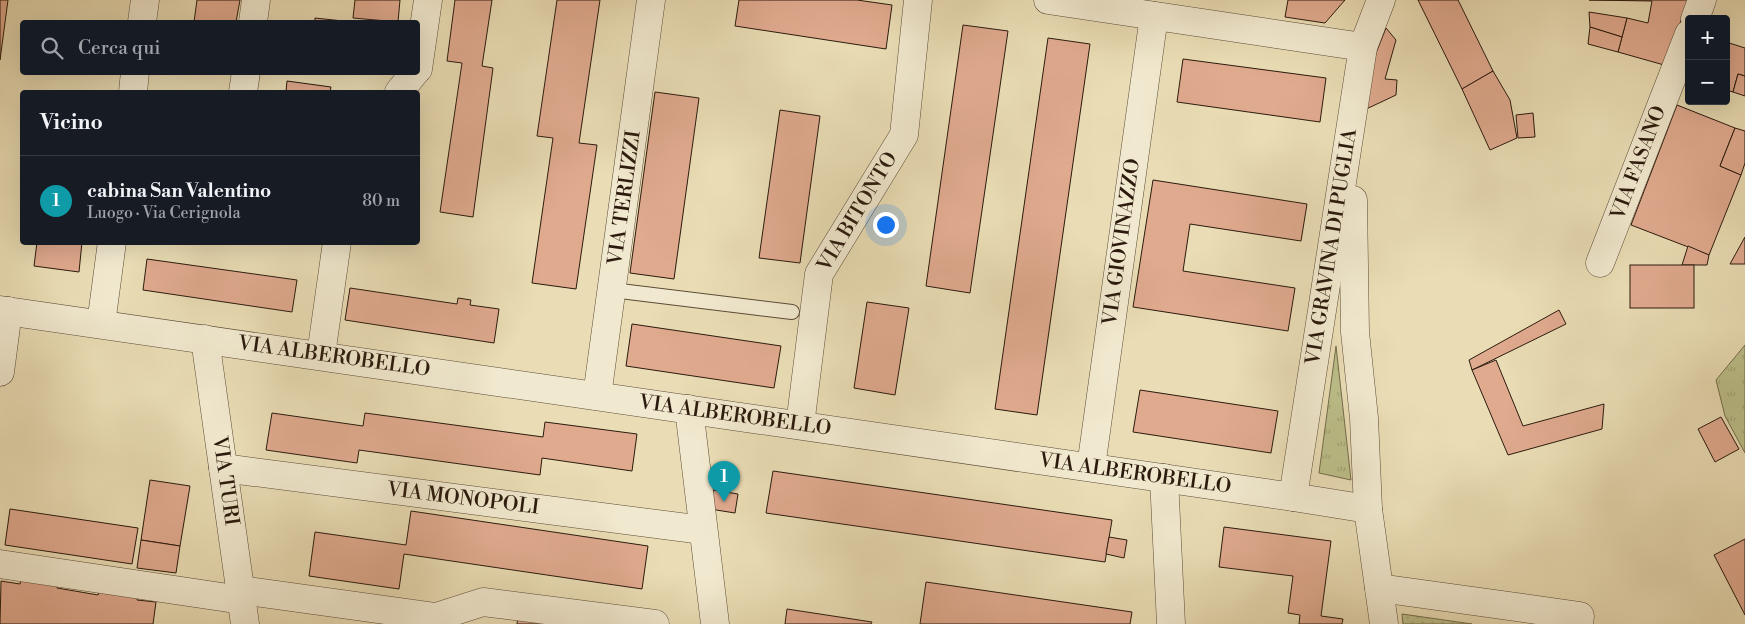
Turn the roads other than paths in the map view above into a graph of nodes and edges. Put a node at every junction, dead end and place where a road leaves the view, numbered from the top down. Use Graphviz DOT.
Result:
graph roads {
  1 [pos="145,0"];
  2 [pos="256,0"];
  3 [pos="428,0"];
  4 [pos="651,0"];
  5 [pos="918,0"];
  6 [pos="1048,0"];
  7 [pos="1381,0"];
  8 [pos="1702,0"];
  9 [pos="1696,15"];
  10 [pos="1154,16"];
  11 [pos="142,20"];
  12 [pos="253,20"];
  13 [pos="1685,44"];
  14 [pos="1363,47"];
  15 [pos="420,55"];
  16 [pos="135,75"];
  17 [pos="246,75"];
  18 [pos="413,75"];
  19 [pos="132,90"];
  20 [pos="243,90"];
  21 [pos="401,90"];
  22 [pos="1351,126"];
  23 [pos="112,245"];
  24 [pos="337,245"];
  25 [pos="1600,264"];
  26 [pos="612,290"];
  27 [pos="4,311"];
  28 [pos="792,312"];
  29 [pos="101,324"];
  30 [pos="205,339"];
  31 [pos="320,356"];
  32 [pos="0,372"];
  33 [pos="597,396"];
  34 [pos="689,409"];
  35 [pos="800,425"];
  36 [pos="1091,467"];
  37 [pos="223,468"];
  38 [pos="1164,478"];
  39 [pos="1293,497"];
  40 [pos="1368,509"];
  41 [pos="703,530"];
  42 [pos="0,564"];
  43 [pos="1379,588"];
  44 [pos="242,605"];
  45 [pos="655,624"];
  46 [pos="714,624"];
  47 [pos="1171,624"];
  48 [pos="1384,624"];
  49 [pos="1579,624"];
  1 -- 11 [label="street"];
  2 -- 12 [label="street"];
  3 -- 15 [label="street"];
  4 -- 26 [label="street, VIA TERLIZZI"];
  5 -- 35 [label="street, VIA BITONTO"];
  6 -- 10 [label="street"];
  7 -- 14 [label="street, VIA GRAVINA DI PUGLIA"];
  8 -- 9 [label="street"];
  10 -- 14 [label="street"];
  10 -- 36 [label="street, VIA GIOVINAZZO"];
  13 -- 25 [label="street, VIA FASANO"];
  14 -- 22 [label="street, VIA GRAVINA DI PUGLIA"];
  16 -- 19 [label="street"];
  17 -- 20 [label="street"];
  18 -- 21 [label="street"];
  22 -- 39 [label="street, VIA GRAVINA DI PUGLIA"];
  22 -- 40 [label="street"];
  23 -- 29 [label="street"];
  24 -- 31 [label="street"];
  26 -- 28 [label="lane"];
  26 -- 33 [label="street, VIA TERLIZZI"];
  27 -- 29 [label="street, VIA ALBEROBELLO"];
  27 -- 32 [label="street"];
  29 -- 30 [label="street, VIA ALBEROBELLO"];
  30 -- 31 [label="street, VIA ALBEROBELLO"];
  30 -- 37 [label="street, VIA TURI"];
  31 -- 33 [label="street, VIA ALBEROBELLO"];
  33 -- 34 [label="street, VIA ALBEROBELLO"];
  34 -- 35 [label="street, VIA ALBEROBELLO"];
  34 -- 41 [label="street"];
  35 -- 36 [label="street, VIA ALBEROBELLO"];
  36 -- 38 [label="street, VIA ALBEROBELLO"];
  37 -- 41 [label="street, VIA MONOPOLI"];
  37 -- 44 [label="street, VIA TURI"];
  38 -- 39 [label="street, VIA ALBEROBELLO"];
  38 -- 47 [label="street"];
  39 -- 40 [label="street, VIA ALBEROBELLO"];
  40 -- 43 [label="street"];
  41 -- 46 [label="street"];
  42 -- 44 [label="street"];
  43 -- 48 [label="street"];
  43 -- 49 [label="street"];
  44 -- 45 [label="street"];
}
